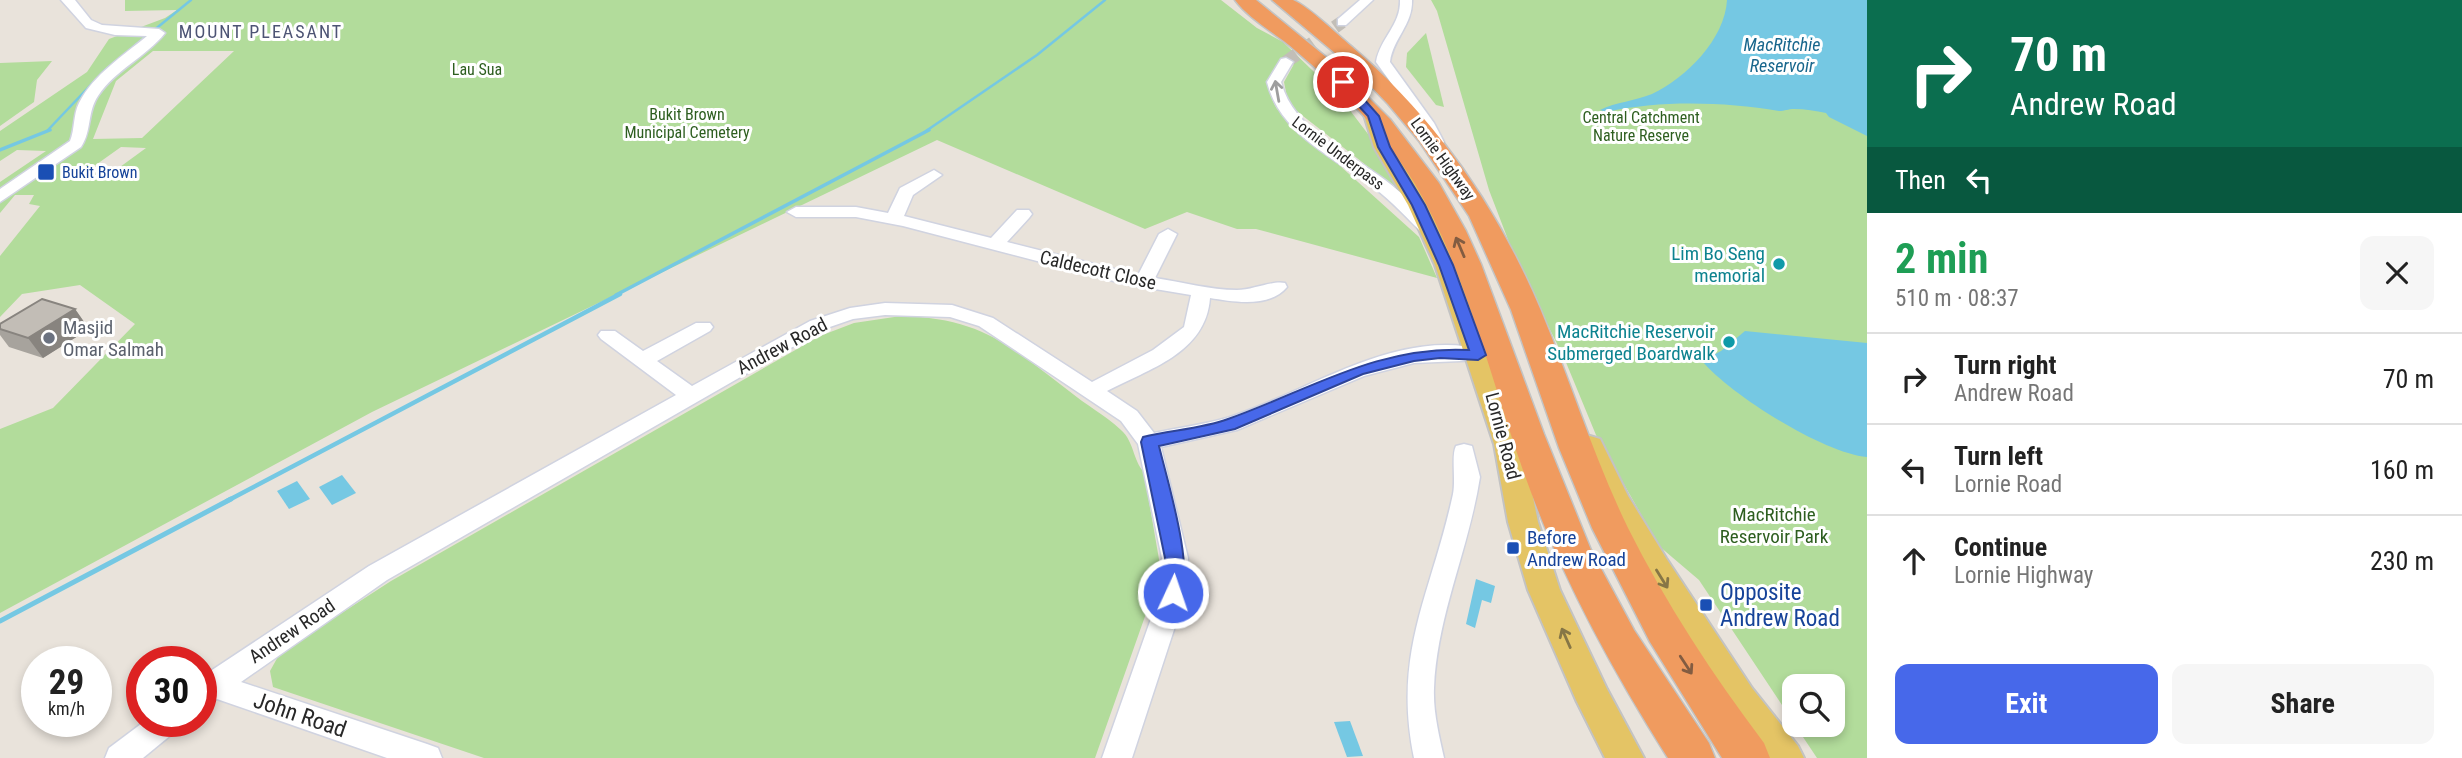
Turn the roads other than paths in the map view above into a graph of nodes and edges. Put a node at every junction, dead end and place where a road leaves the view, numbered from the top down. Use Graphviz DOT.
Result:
graph roads {
  1 [pos="68,0"];
  2 [pos="1244,0"];
  3 [pos="1281,0"];
  4 [pos="1367,0"];
  5 [pos="1406,0"];
  6 [pos="1342,22"];
  7 [pos="1286,62"];
  8 [pos="1373,116"];
  9 [pos="1438,146"];
  10 [pos="934,175"];
  11 [pos="1434,195"];
  12 [pos="0,197"];
  13 [pos="796,212"];
  14 [pos="1023,214"];
  15 [pos="894,220"];
  16 [pos="1432,233"];
  17 [pos="1168,234"];
  18 [pos="996,244"];
  19 [pos="1144,282"];
  20 [pos="1278,287"];
  21 [pos="1201,291"];
  22 [pos="1526,309"];
  23 [pos="703,327"];
  24 [pos="608,335"];
  25 [pos="1478,355"];
  26 [pos="642,360"];
  27 [pos="1093,390"];
  28 [pos="691,396"];
  29 [pos="1149,442"];
  30 [pos="1464,452"];
  31 [pos="217,682"];
  32 [pos="217,692"];
  33 [pos="147,737"];
  34 [pos="120,758"];
  35 [pos="427,758"];
  36 [pos="1117,758"];
  37 [pos="1429,758"];
  38 [pos="1625,758"];
  39 [pos="1693,758"];
  40 [pos="1748,758"];
  41 [pos="1785,758"];
  1 -- 12 [label="street"];
  2 -- 8 [label="highway, Lornie Highway"];
  3 -- 9 [label="highway, Lornie Highway"];
  4 -- 6 [label="street"];
  5 -- 9 [label="street"];
  16 -- 7 [label="street, Lornie Underpass, one-way"];
  8 -- 11 [label="highway, Lornie Highway"];
  8 -- 16 [label="main road, Lornie Road"];
  9 -- 22 [label="highway, Lornie Highway"];
  10 -- 15 [label="street"];
  39 -- 11 [label="highway, Lornie Road, one-way"];
  13 -- 15 [label="street, Caldecott Close"];
  14 -- 18 [label="street"];
  15 -- 18 [label="street, Caldecott Close"];
  16 -- 25 [label="main road, Lornie Road"];
  17 -- 19 [label="street"];
  18 -- 19 [label="street, Caldecott Close"];
  19 -- 21 [label="street, Caldecott Close"];
  20 -- 21 [label="street, Caldecott Close"];
  21 -- 27 [label="street"];
  22 -- 40 [label="highway, one-way"];
  22 -- 41 [label="main road, one-way"];
  23 -- 26 [label="street"];
  24 -- 26 [label="street"];
  25 -- 29 [label="street"];
  38 -- 25 [label="main road, Lornie Road, one-way"];
  26 -- 28 [label="street"];
  27 -- 28 [label="street, Andrew Road"];
  27 -- 29 [label="street, Andrew Road"];
  28 -- 31 [label="street, Andrew Road"];
  29 -- 36 [label="street"];
  30 -- 37 [label="street"];
  32 -- 35 [label="street, John Road"];
  33 -- 34 [label="street"];
}
